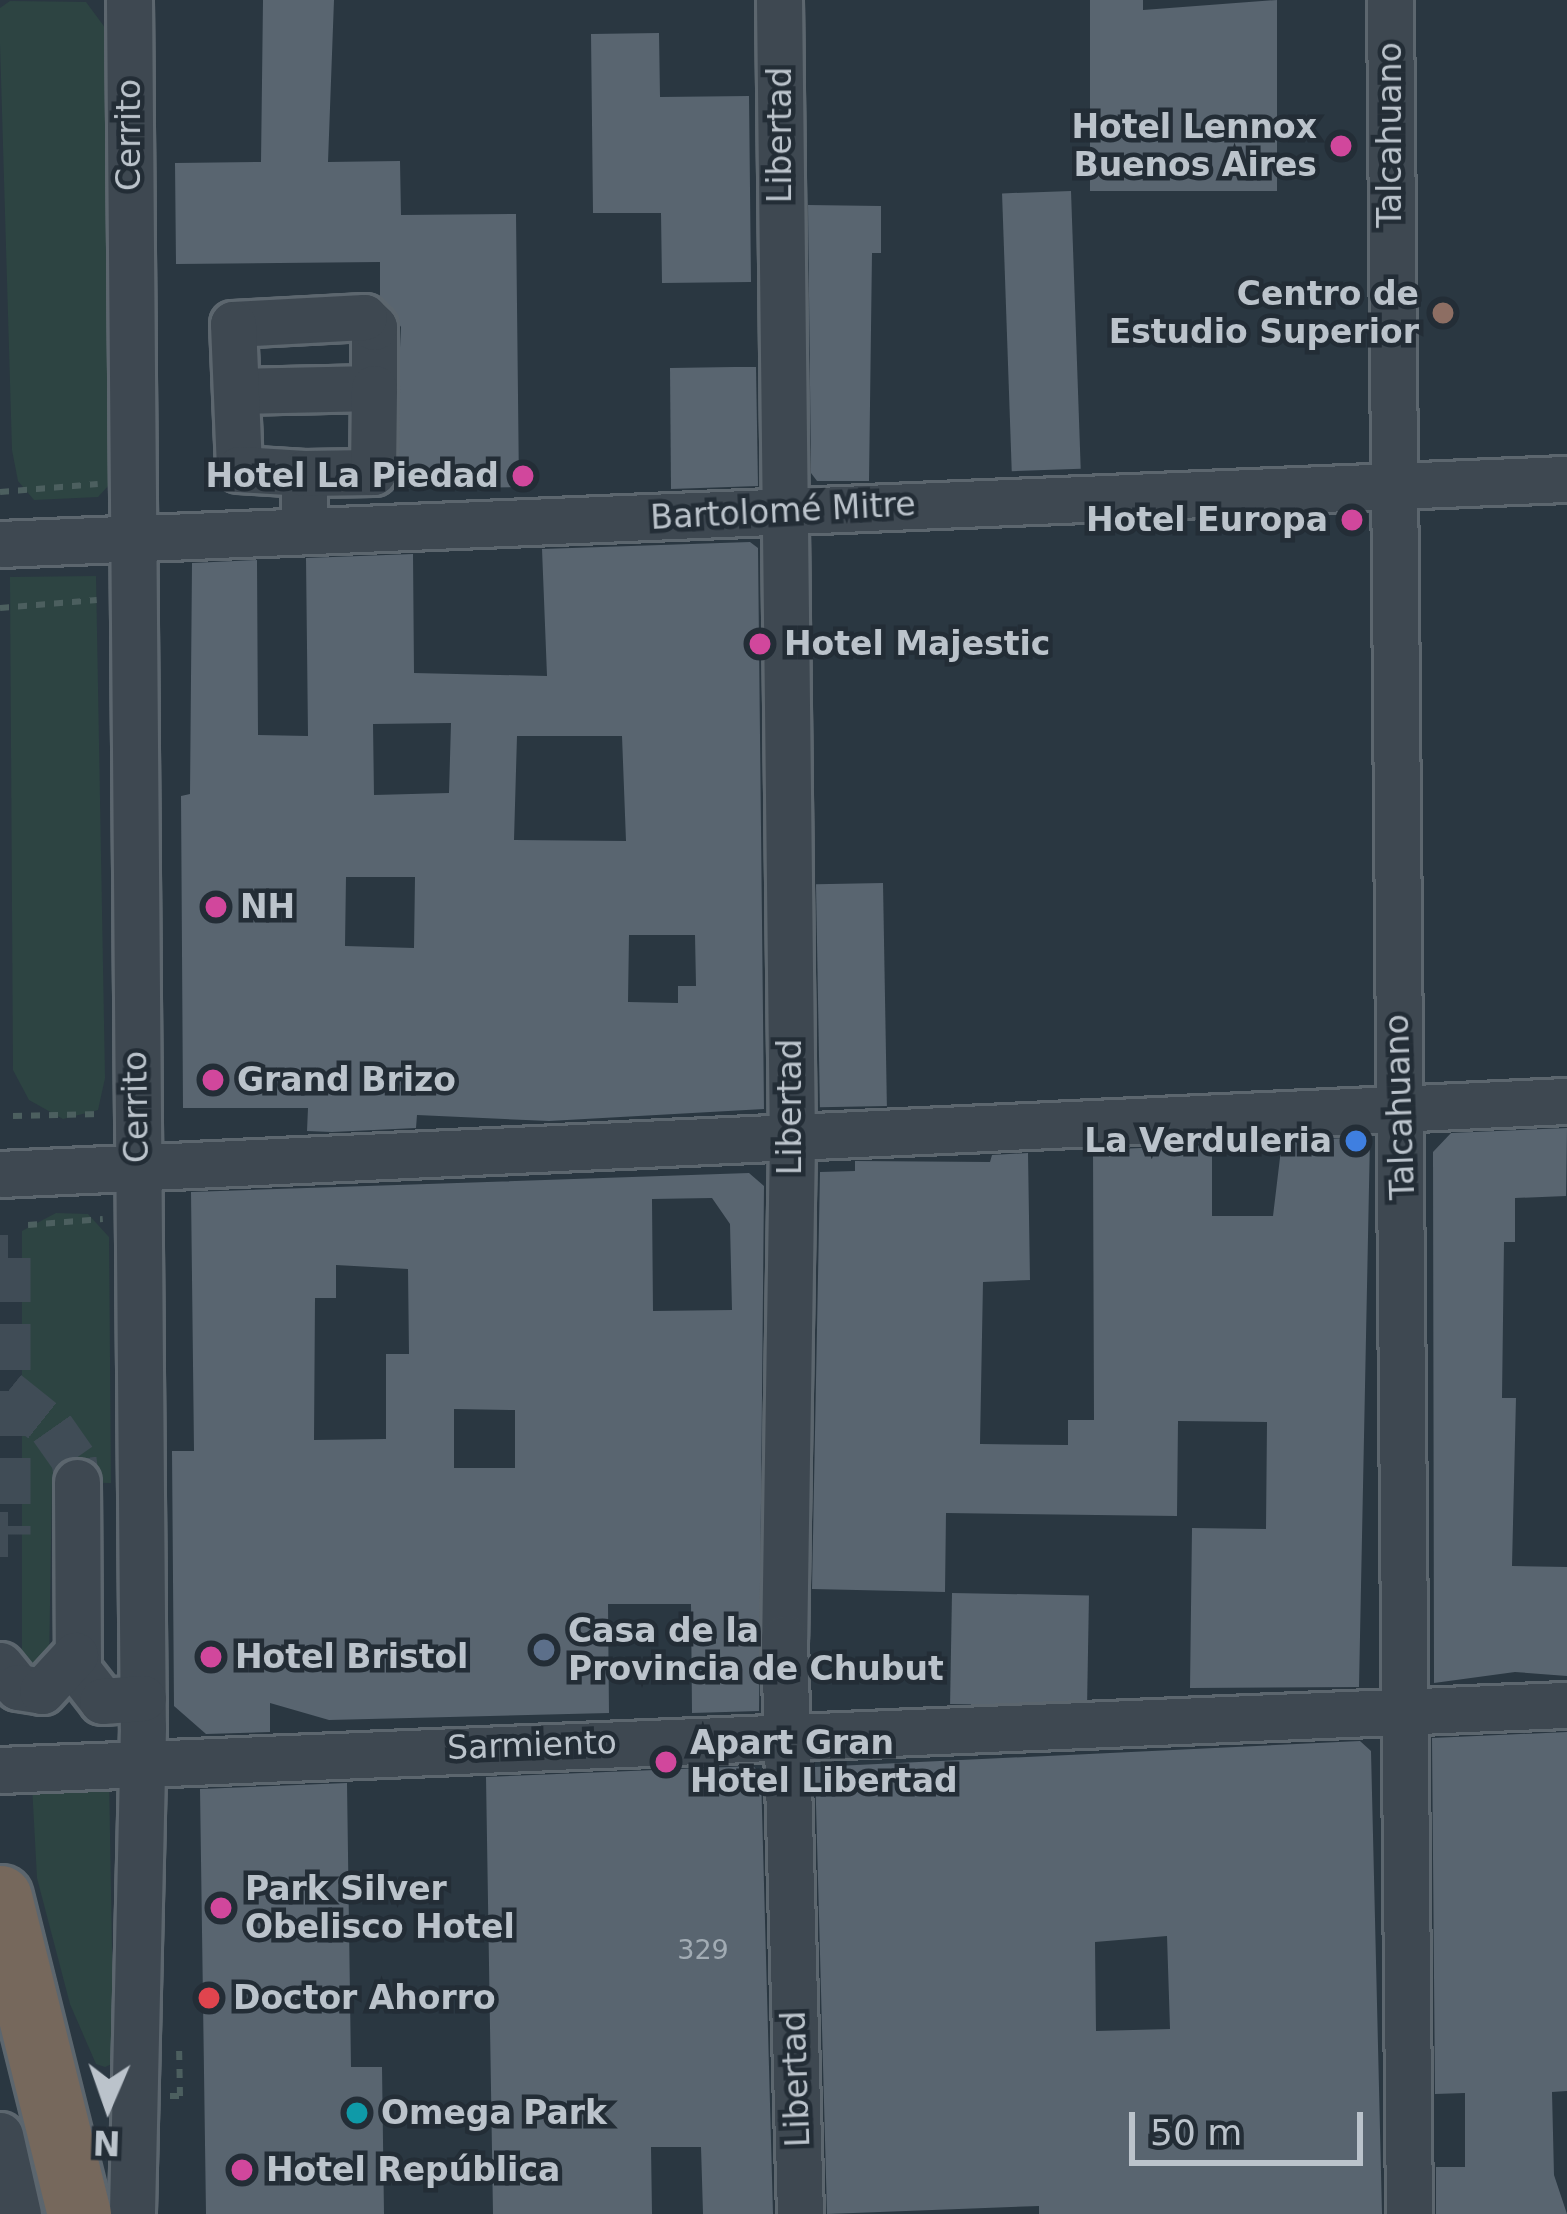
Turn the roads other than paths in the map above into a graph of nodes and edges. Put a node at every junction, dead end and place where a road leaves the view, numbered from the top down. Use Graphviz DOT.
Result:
graph roads {
  1 [pos="129,0"];
  2 [pos="779,0"];
  3 [pos="1390,0"];
  4 [pos="374,388"];
  5 [pos="236,391"];
  6 [pos="304,473"];
  7 [pos="1567,479"];
  8 [pos="1390,486"];
  9 [pos="783,513"];
  10 [pos="304,529"];
  11 [pos="130,537"];
  12 [pos="0,544"];
  13 [pos="1567,1101"];
  14 [pos="1402,1108"];
  15 [pos="792,1140"];
  16 [pos="137,1171"];
  17 [pos="0,1174"];
  18 [pos="77,1482"];
  19 [pos="75,1655"];
  20 [pos="0,1665"];
  21 [pos="143,1698"];
  22 [pos="1567,1705"];
  23 [pos="1399,1712"];
  24 [pos="787,1736"];
  25 [pos="142,1759"];
  26 [pos="0,1770"];
  27 [pos="0,1897"];
  28 [pos="0,2134"];
  29 [pos="18,2214"];
  30 [pos="79,2214"];
  31 [pos="132,2214"];
  32 [pos="800,2214"];
  33 [pos="1409,2214"];
  1 -- 11 [label="street, Cerrito"];
  2 -- 9 [label="street, Libertad"];
  3 -- 8 [label="street, Talcahuano"];
  4 -- 5 [label="street"];
  4 -- 5 [label="street"];
  4 -- 6 [label="street"];
  5 -- 6 [label="street"];
  6 -- 10 [label="street"];
  7 -- 8 [label="street, Bartolomé Mitre"];
  8 -- 9 [label="street, Bartolomé Mitre"];
  8 -- 14 [label="street, Talcahuano"];
  9 -- 10 [label="street, Bartolomé Mitre"];
  9 -- 15 [label="street, Libertad"];
  10 -- 11 [label="street, Bartolomé Mitre"];
  11 -- 12 [label="street, Bartolomé Mitre"];
  11 -- 16 [label="street, Cerrito"];
  13 -- 14 [label="street"];
  14 -- 15 [label="street"];
  14 -- 23 [label="street, Talcahuano"];
  15 -- 16 [label="street"];
  15 -- 24 [label="street, Libertad"];
  16 -- 17 [label="street"];
  16 -- 21 [label="street, Cerrito"];
  18 -- 19 [label="street"];
  19 -- 20 [label="street"];
  19 -- 21 [label="street"];
  21 -- 25 [label="street, Cerrito"];
  22 -- 23 [label="street, Sarmiento"];
  23 -- 24 [label="street, Sarmiento"];
  23 -- 33 [label="street, Talcahuano"];
  24 -- 25 [label="street, Sarmiento"];
  24 -- 32 [label="street, Libertad"];
  25 -- 26 [label="street, Sarmiento"];
  25 -- 31 [label="street, Cerrito"];
  27 -- 30 [label="highway"];
  28 -- 29 [label="street"];
}
